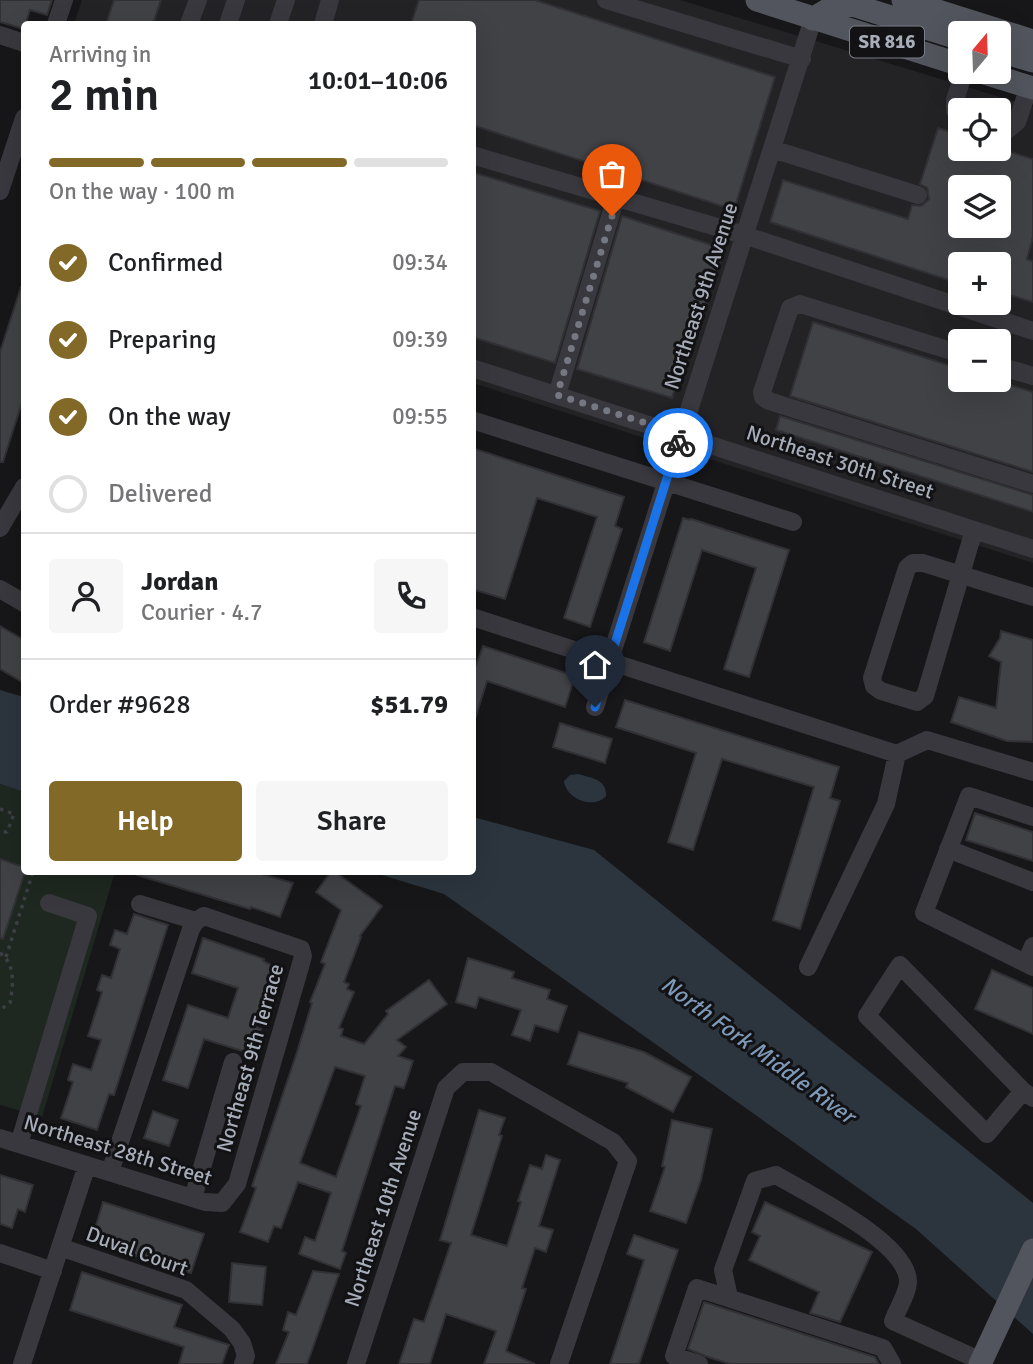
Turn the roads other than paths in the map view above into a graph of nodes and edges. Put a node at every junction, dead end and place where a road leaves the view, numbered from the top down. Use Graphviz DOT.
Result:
graph roads {
  1 [pos="64,0"];
  2 [pos="198,0"];
  3 [pos="236,0"];
  4 [pos="286,0"];
  5 [pos="330,0"];
  6 [pos="607,0"];
  7 [pos="757,0"];
  8 [pos="903,0"];
  9 [pos="813,19"];
  10 [pos="57,21"];
  11 [pos="190,21"];
  12 [pos="229,21"];
  13 [pos="279,21"];
  14 [pos="324,21"];
  15 [pos="0,35"];
  16 [pos="948,35"];
  17 [pos="1033,41"];
  18 [pos="21,42"];
  19 [pos="1012,55"];
  20 [pos="802,59"];
  21 [pos="948,61"];
  22 [pos="1033,61"];
  23 [pos="1012,81"];
  24 [pos="1031,87"];
  25 [pos="21,127"];
  26 [pos="1011,127"];
  27 [pos="772,149"];
  28 [pos="476,156"];
  29 [pos="0,191"];
  30 [pos="918,195"];
  31 [pos="615,197"];
  32 [pos="744,235"];
  33 [pos="1033,331"];
  34 [pos="948,350"];
  35 [pos="476,369"];
  36 [pos="1011,370"];
  37 [pos="1033,376"];
  38 [pos="557,395"];
  39 [pos="476,421"];
  40 [pos="681,434"];
  41 [pos="666,481"];
  42 [pos="1033,484"];
  43 [pos="21,492"];
  44 [pos="793,522"];
  45 [pos="0,528"];
  46 [pos="974,530"];
  47 [pos="1033,549"];
  48 [pos="962,574"];
  49 [pos="0,589"];
  50 [pos="1033,597"];
  51 [pos="21,601"];
  52 [pos="476,618"];
  53 [pos="610,661"];
  54 [pos="595,707"];
  55 [pos="897,754"];
  56 [pos="1033,772"];
  57 [pos="1033,817"];
  58 [pos="948,849"];
  59 [pos="1033,882"];
  60 [pos="49,903"];
  61 [pos="140,904"];
  62 [pos="196,921"];
  63 [pos="1033,946"];
  64 [pos="1029,965"];
  65 [pos="808,967"];
  66 [pos="233,1062"];
  67 [pos="1028,1095"];
  68 [pos="0,1138"];
  69 [pos="19,1144"];
  70 [pos="87,1165"];
  71 [pos="110,1172"];
  72 [pos="193,1198"];
  73 [pos="222,1203"];
  74 [pos="60,1247"];
  75 [pos="1033,1250"];
  76 [pos="0,1253"];
  77 [pos="53,1271"];
  78 [pos="729,1297"];
  79 [pos="981,1362"];
  80 [pos="22,1364"];
  81 [pos="243,1364"];
  82 [pos="356,1364"];
  83 [pos="559,1364"];
  84 [pos="699,1364"];
  85 [pos="892,1364"];
  1 -- 10 [label="street"];
  2 -- 11 [label="street"];
  3 -- 12 [label="street"];
  4 -- 13 [label="street"];
  5 -- 14 [label="street"];
  6 -- 20 [label="street"];
  7 -- 9 [label="main road, SR 816"];
  8 -- 17 [label="main road, SR 816"];
  9 -- 16 [label="main road"];
  9 -- 20 [label="street, Northeast 9th Avenue"];
  9 -- 21 [label="main road, SR 816"];
  15 -- 18 [label="street"];
  19 -- 22 [label="main road"];
  20 -- 27 [label="street, Northeast 9th Avenue"];
  23 -- 24 [label="main road"];
  24 -- 26 [label="street"];
  25 -- 29 [label="street"];
  27 -- 30 [label="street"];
  27 -- 32 [label="street, Northeast 9th Avenue"];
  28 -- 31 [label="street"];
  31 -- 32 [label="street"];
  31 -- 38 [label="street"];
  32 -- 33 [label="street"];
  32 -- 40 [label="street, Northeast 9th Avenue"];
  34 -- 42 [label="street"];
  35 -- 38 [label="street, Northeast 30th Street"];
  36 -- 37 [label="street"];
  38 -- 40 [label="street, Northeast 30th Street"];
  39 -- 41 [label="street"];
  40 -- 41 [label="street, Northeast 9th Avenue"];
  40 -- 46 [label="street, Northeast 30th Street"];
  41 -- 44 [label="street"];
  41 -- 53 [label="street, Northeast 9th Avenue"];
  43 -- 45 [label="street"];
  46 -- 47 [label="street, Northeast 30th Street"];
  46 -- 48 [label="street"];
  48 -- 48 [label="street"];
  48 -- 50 [label="street"];
  49 -- 51 [label="street"];
  52 -- 53 [label="street"];
  53 -- 54 [label="street, Northeast 9th Avenue"];
  53 -- 55 [label="street"];
  55 -- 56 [label="street"];
  55 -- 65 [label="street"];
  57 -- 58 [label="street"];
  58 -- 59 [label="street"];
  58 -- 64 [label="street"];
  60 -- 69 [label="street"];
  61 -- 62 [label="street, Northeast 9th Terrace"];
  62 -- 71 [label="street"];
  62 -- 73 [label="street, Northeast 9th Terrace"];
  63 -- 64 [label="street"];
  66 -- 72 [label="street"];
  67 -- 67 [label="street"];
  68 -- 69 [label="street, Northeast 28th Street"];
  69 -- 70 [label="street, Northeast 28th Street"];
  70 -- 71 [label="street, Northeast 28th Street"];
  70 -- 74 [label="street"];
  71 -- 72 [label="street, Northeast 28th Street"];
  72 -- 73 [label="street, Northeast 28th Street"];
  74 -- 77 [label="street"];
  74 -- 81 [label="street, Duval Court"];
  75 -- 79 [label="main road"];
  76 -- 77 [label="street"];
  77 -- 80 [label="street"];
  78 -- 79 [label="street"];
  78 -- 84 [label="street"];
  78 -- 85 [label="street"];
  82 -- 83 [label="street, Northeast 10th Avenue"];
}
